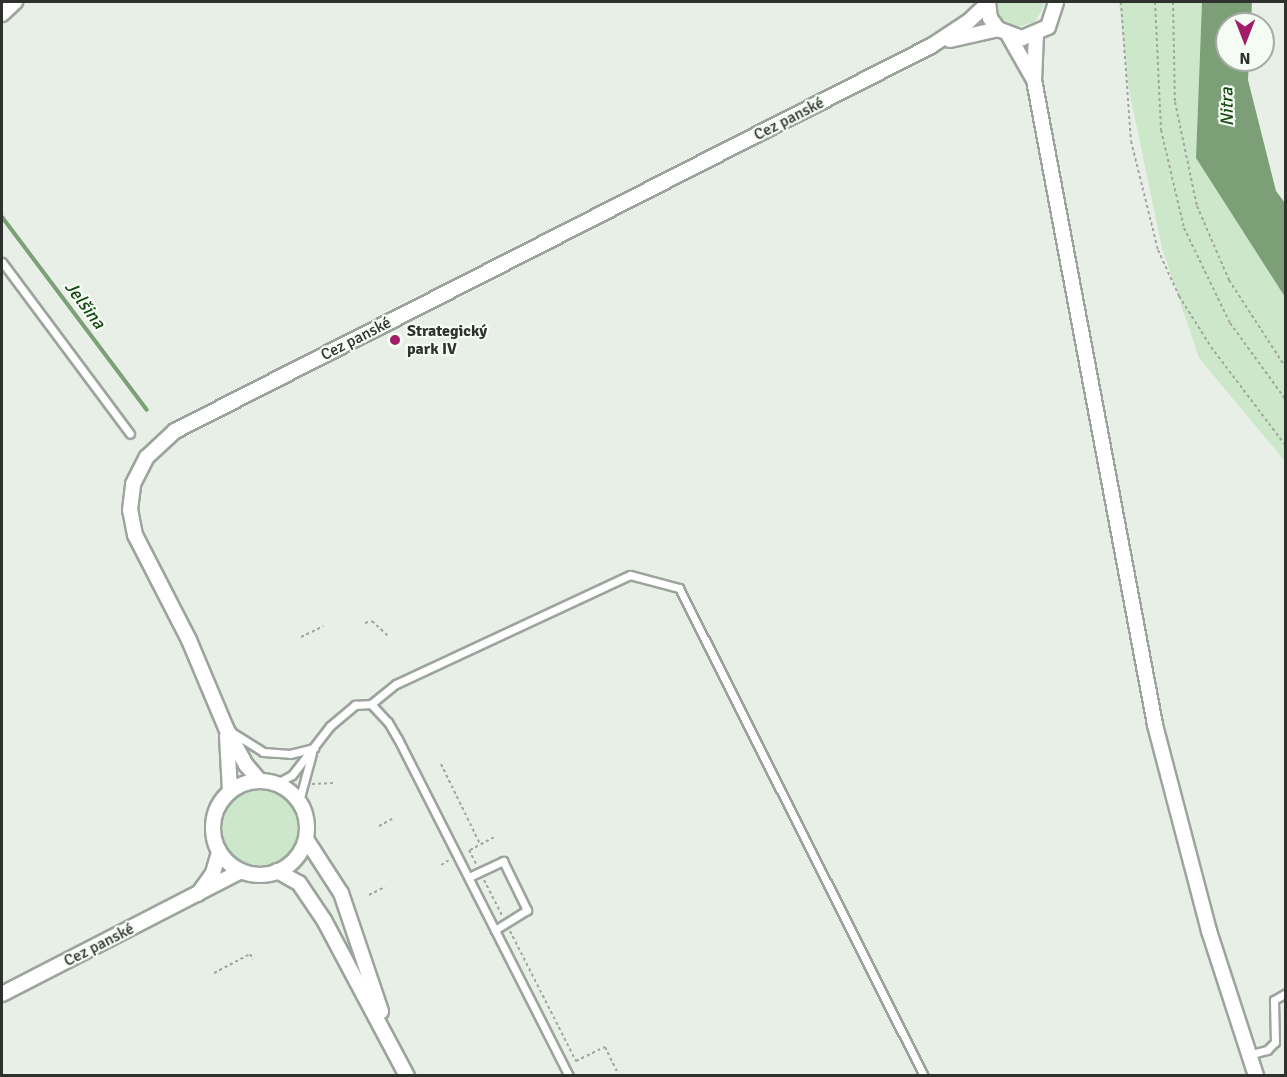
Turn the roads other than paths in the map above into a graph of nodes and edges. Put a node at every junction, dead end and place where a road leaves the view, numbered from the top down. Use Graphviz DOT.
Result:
graph roads {
  1 [pos="15,2"];
  2 [pos="1056,2"];
  3 [pos="988,3"];
  4 [pos="2,14"];
  5 [pos="1003,32"];
  6 [pos="1036,35"];
  7 [pos="931,46"];
  8 [pos="1034,80"];
  9 [pos="2,262"];
  10 [pos="130,434"];
  11 [pos="371,704"];
  12 [pos="226,728"];
  13 [pos="314,748"];
  14 [pos="260,781"];
  15 [pos="275,783"];
  16 [pos="230,791"];
  17 [pos="298,801"];
  18 [pos="306,839"];
  19 [pos="219,852"];
  20 [pos="241,871"];
  21 [pos="277,872"];
  22 [pos="469,878"];
  23 [pos="196,895"];
  24 [pos="495,930"];
  25 [pos="3,990"];
  26 [pos="1286,993"];
  27 [pos="393,1048"];
  28 [pos="1248,1055"];
  29 [pos="407,1076"];
  30 [pos="569,1076"];
  31 [pos="924,1076"];
  32 [pos="1256,1076"];
  1 -- 4 [label="street"];
  2 -- 6 [label="street"];
  3 -- 5 [label="street"];
  3 -- 7 [label="street, Cez panské"];
  5 -- 6 [label="street, Cez panské"];
  5 -- 7 [label="street, Cez panské"];
  5 -- 8 [label="street"];
  6 -- 8 [label="street"];
  7 -- 12 [label="street, Cez panské"];
  8 -- 28 [label="street"];
  9 -- 10 [label="lane"];
  11 -- 13 [label="lane"];
  11 -- 22 [label="lane"];
  11 -- 31 [label="lane"];
  12 -- 13 [label="lane"];
  12 -- 14 [label="street, Cez panské"];
  12 -- 16 [label="street, Cez panské"];
  13 -- 15 [label="lane"];
  13 -- 17 [label="lane"];
  14 -- 15 [label="street"];
  14 -- 16 [label="street"];
  15 -- 17 [label="street"];
  16 -- 19 [label="street"];
  17 -- 18 [label="street"];
  18 -- 21 [label="street"];
  18 -- 27 [label="street"];
  19 -- 20 [label="street"];
  19 -- 23 [label="street, Cez panské"];
  20 -- 21 [label="street"];
  20 -- 23 [label="street, Cez panské"];
  21 -- 27 [label="street"];
  22 -- 24 [label="lane"];
  22 -- 24 [label="lane"];
  23 -- 25 [label="street, Cez panské"];
  24 -- 30 [label="lane"];
  26 -- 28 [label="lane"];
  27 -- 29 [label="street"];
  28 -- 32 [label="street"];
}
